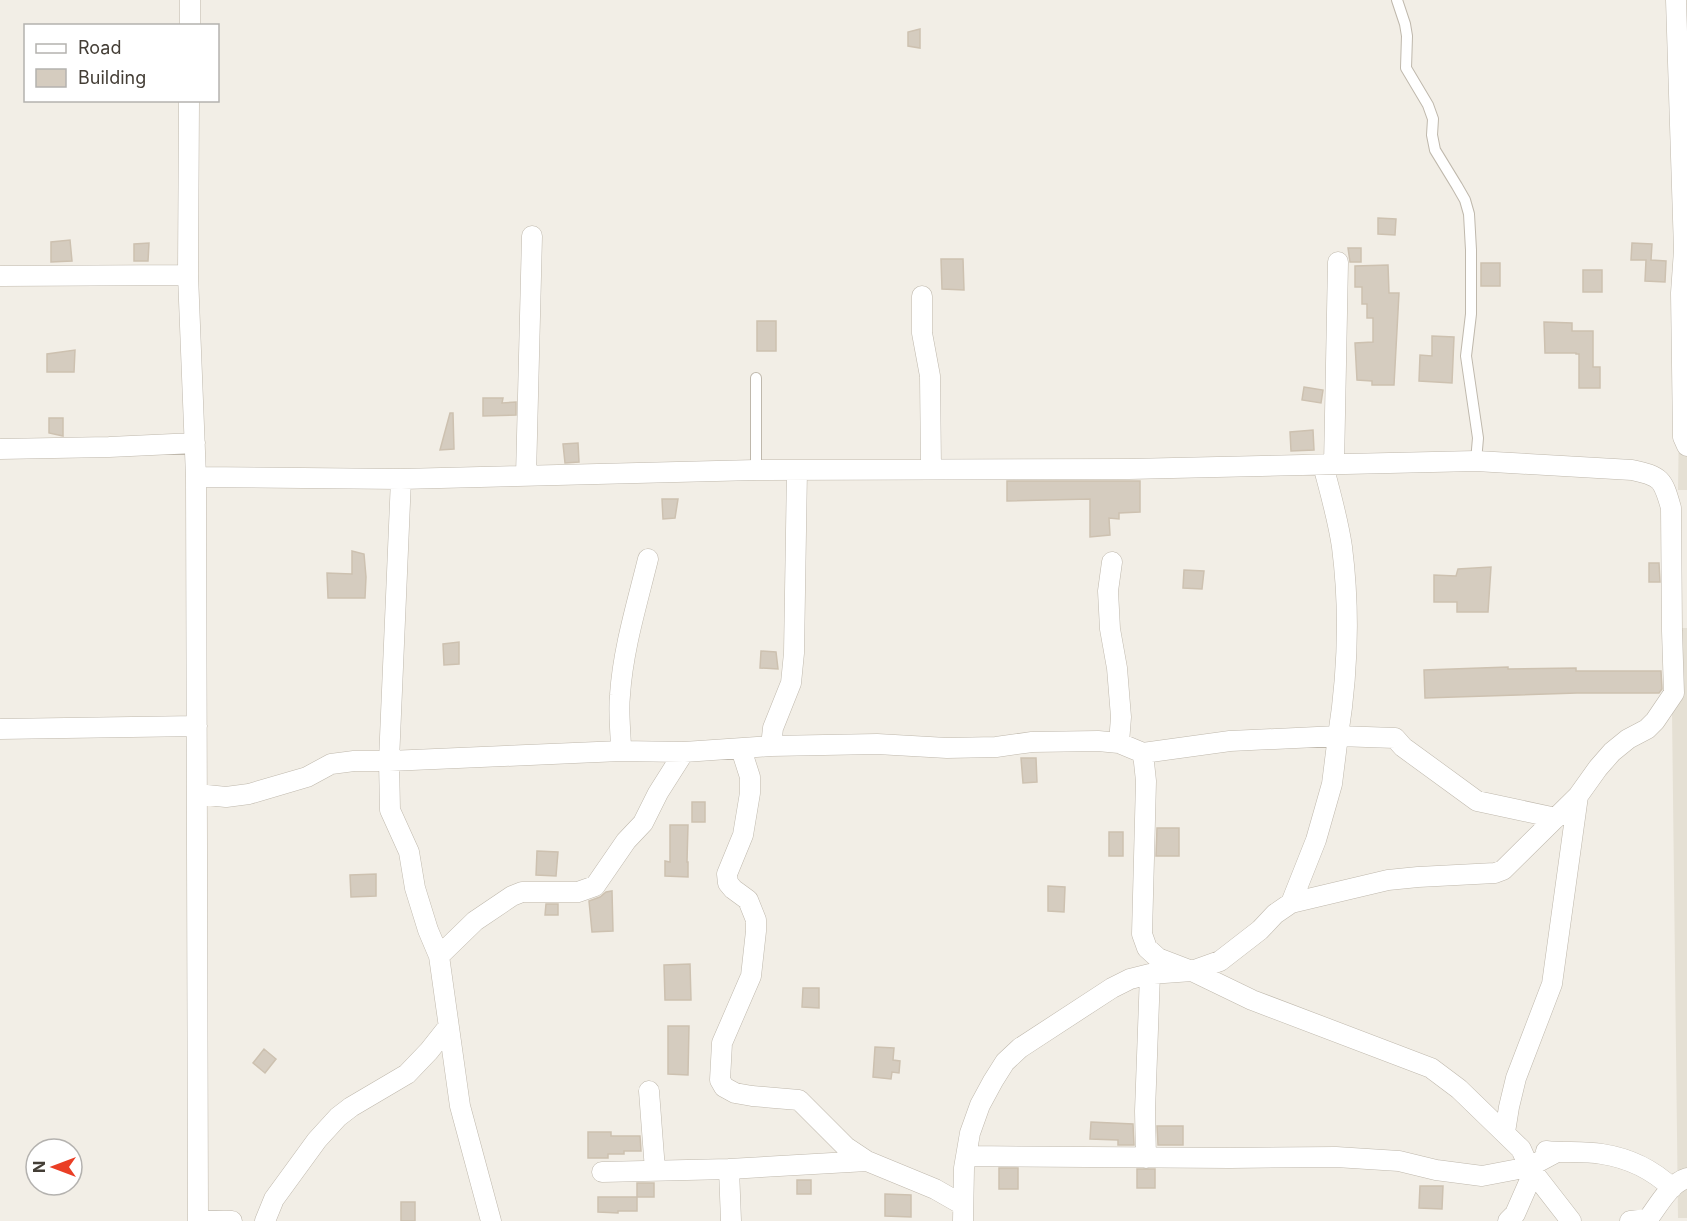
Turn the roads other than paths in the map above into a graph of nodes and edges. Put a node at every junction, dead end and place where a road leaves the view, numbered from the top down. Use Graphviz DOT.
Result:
graph roads {
  1 [pos="190,0"];
  2 [pos="1397,0"];
  3 [pos="1676,0"];
  4 [pos="190,24"];
  5 [pos="189,102"];
  6 [pos="532,236"];
  7 [pos="1686,250"];
  8 [pos="1338,262"];
  9 [pos="188,275"];
  10 [pos="0,276"];
  11 [pos="922,296"];
  12 [pos="1684,322"];
  13 [pos="756,378"];
  14 [pos="1685,388"];
  15 [pos="195,443"];
  16 [pos="1687,446"];
  17 [pos="0,448"];
  18 [pos="1476,461"];
  19 [pos="1328,465"];
  20 [pos="931,468"];
  21 [pos="756,470"];
  22 [pos="797,470"];
  23 [pos="526,476"];
  24 [pos="196,477"];
  25 [pos="401,480"];
  26 [pos="648,559"];
  27 [pos="1112,562"];
  28 [pos="1679,631"];
  29 [pos="197,726"];
  30 [pos="0,729"];
  31 [pos="1338,736"];
  32 [pos="1119,743"];
  33 [pos="771,746"];
  34 [pos="741,749"];
  35 [pos="621,751"];
  36 [pos="684,752"];
  37 [pos="1143,753"];
  38 [pos="389,761"];
  39 [pos="197,794"];
  40 [pos="1578,796"];
  41 [pos="1556,818"];
  42 [pos="1291,903"];
  43 [pos="1142,934"];
  44 [pos="439,956"];
  45 [pos="1192,971"];
  46 [pos="1146,976"];
  47 [pos="448,1027"];
  48 [pos="649,1091"];
  49 [pos="1505,1132"];
  50 [pos="1521,1149"];
  51 [pos="1557,1152"];
  52 [pos="966,1156"];
  53 [pos="1146,1158"];
  54 [pos="867,1161"];
  55 [pos="729,1169"];
  56 [pos="655,1170"];
  57 [pos="1531,1170"];
  58 [pos="602,1172"];
  59 [pos="1680,1183"];
  60 [pos="963,1213"];
  61 [pos="1642,1220"];
  62 [pos="198,1221"];
  63 [pos="232,1221"];
  64 [pos="265,1221"];
  65 [pos="490,1221"];
  66 [pos="731,1221"];
  67 [pos="1508,1221"];
  68 [pos="1571,1221"];
  1 -- 4 [label="street"];
  2 -- 18 [label="lane"];
  3 -- 7 [label="street"];
  5 -- 9 [label="street"];
  6 -- 23 [label="street"];
  7 -- 12 [label="street"];
  8 -- 19 [label="street"];
  9 -- 10 [label="street"];
  9 -- 15 [label="street"];
  11 -- 20 [label="street"];
  12 -- 14 [label="street"];
  13 -- 21 [label="lane"];
  14 -- 16 [label="street"];
  15 -- 17 [label="street"];
  15 -- 24 [label="street"];
  18 -- 19 [label="street"];
  18 -- 28 [label="street"];
  19 -- 20 [label="street"];
  19 -- 31 [label="street"];
  20 -- 22 [label="street"];
  21 -- 22 [label="street"];
  21 -- 23 [label="street"];
  22 -- 33 [label="street"];
  23 -- 25 [label="street"];
  24 -- 25 [label="street"];
  24 -- 29 [label="street"];
  25 -- 38 [label="street"];
  26 -- 35 [label="street"];
  27 -- 32 [label="street"];
  28 -- 40 [label="street"];
  29 -- 30 [label="street"];
  29 -- 39 [label="street"];
  31 -- 37 [label="street"];
  31 -- 41 [label="street"];
  31 -- 42 [label="street"];
  32 -- 33 [label="street"];
  32 -- 37 [label="street"];
  33 -- 34 [label="street"];
  34 -- 36 [label="street"];
  34 -- 54 [label="street"];
  35 -- 36 [label="street"];
  35 -- 38 [label="street"];
  36 -- 44 [label="street"];
  37 -- 43 [label="street"];
  38 -- 39 [label="street"];
  38 -- 44 [label="street"];
  39 -- 62 [label="street"];
  40 -- 41 [label="street"];
  40 -- 49 [label="street"];
  41 -- 42 [label="street"];
  42 -- 45 [label="street"];
  43 -- 45 [label="street"];
  43 -- 46 [label="street"];
  44 -- 47 [label="street"];
  45 -- 46 [label="street"];
  45 -- 49 [label="street"];
  46 -- 52 [label="street"];
  46 -- 53 [label="street"];
  47 -- 64 [label="street"];
  47 -- 65 [label="street"];
  48 -- 56 [label="street"];
  49 -- 50 [label="street"];
  50 -- 51 [label="street"];
  50 -- 57 [label="street"];
  51 -- 57 [label="street"];
  51 -- 59 [label="street"];
  52 -- 53 [label="street"];
  52 -- 60 [label="street"];
  53 -- 57 [label="street"];
  54 -- 55 [label="street"];
  54 -- 60 [label="street"];
  55 -- 56 [label="street"];
  55 -- 66 [label="street"];
  56 -- 58 [label="street"];
  57 -- 67 [label="street"];
  57 -- 68 [label="street"];
  59 -- 61 [label="street"];
  62 -- 63 [label="street"];
}
